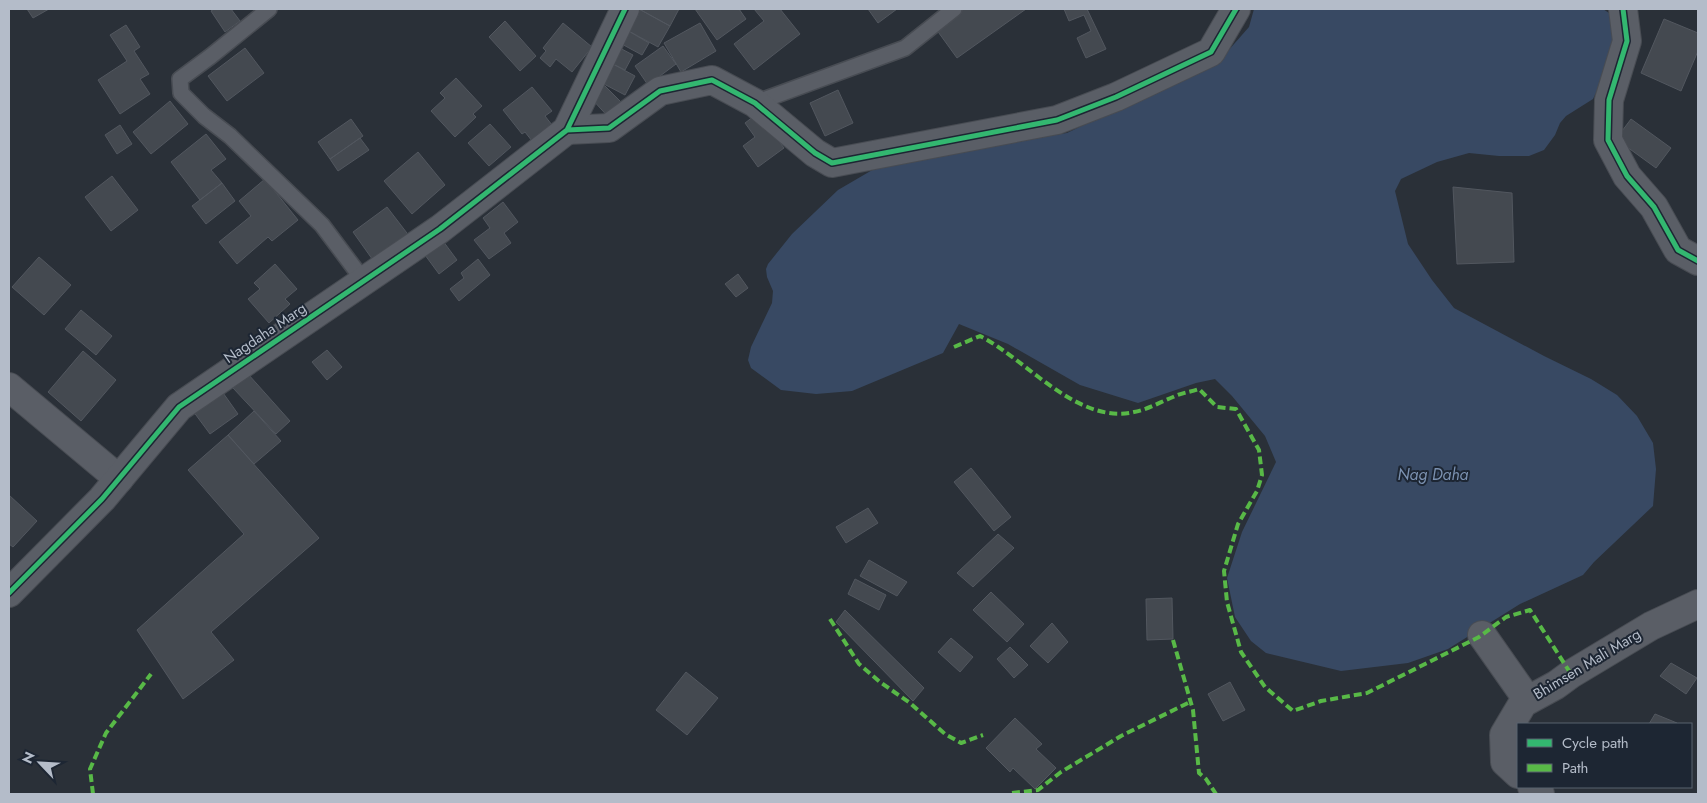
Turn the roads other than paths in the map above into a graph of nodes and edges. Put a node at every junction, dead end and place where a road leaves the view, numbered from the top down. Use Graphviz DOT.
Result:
graph roads {
  1 [pos="269,9"];
  2 [pos="625,9"];
  3 [pos="954,9"];
  4 [pos="1236,9"];
  5 [pos="1623,9"];
  6 [pos="756,103"];
  7 [pos="567,130"];
  8 [pos="1698,261"];
  9 [pos="364,281"];
  10 [pos="9,387"];
  11 [pos="119,479"];
  12 [pos="9,593"];
  13 [pos="1698,604"];
  14 [pos="1482,635"];
  15 [pos="1527,699"];
  16 [pos="1517,773"];
  1 -- 9 [label="lane"];
  2 -- 7 [label="street"];
  3 -- 6 [label="lane"];
  4 -- 6 [label="street"];
  5 -- 8 [label="street"];
  6 -- 7 [label="street"];
  7 -- 9 [label="street, Nagdaha Marg"];
  9 -- 11 [label="street, Nagdaha Marg"];
  10 -- 11 [label="street"];
  11 -- 12 [label="street, Nagdaha Marg"];
  13 -- 15 [label="street, Bhimsen Mali Marg"];
  14 -- 15 [label="street"];
  15 -- 16 [label="street, Bhimsen Mali Marg"];
}
